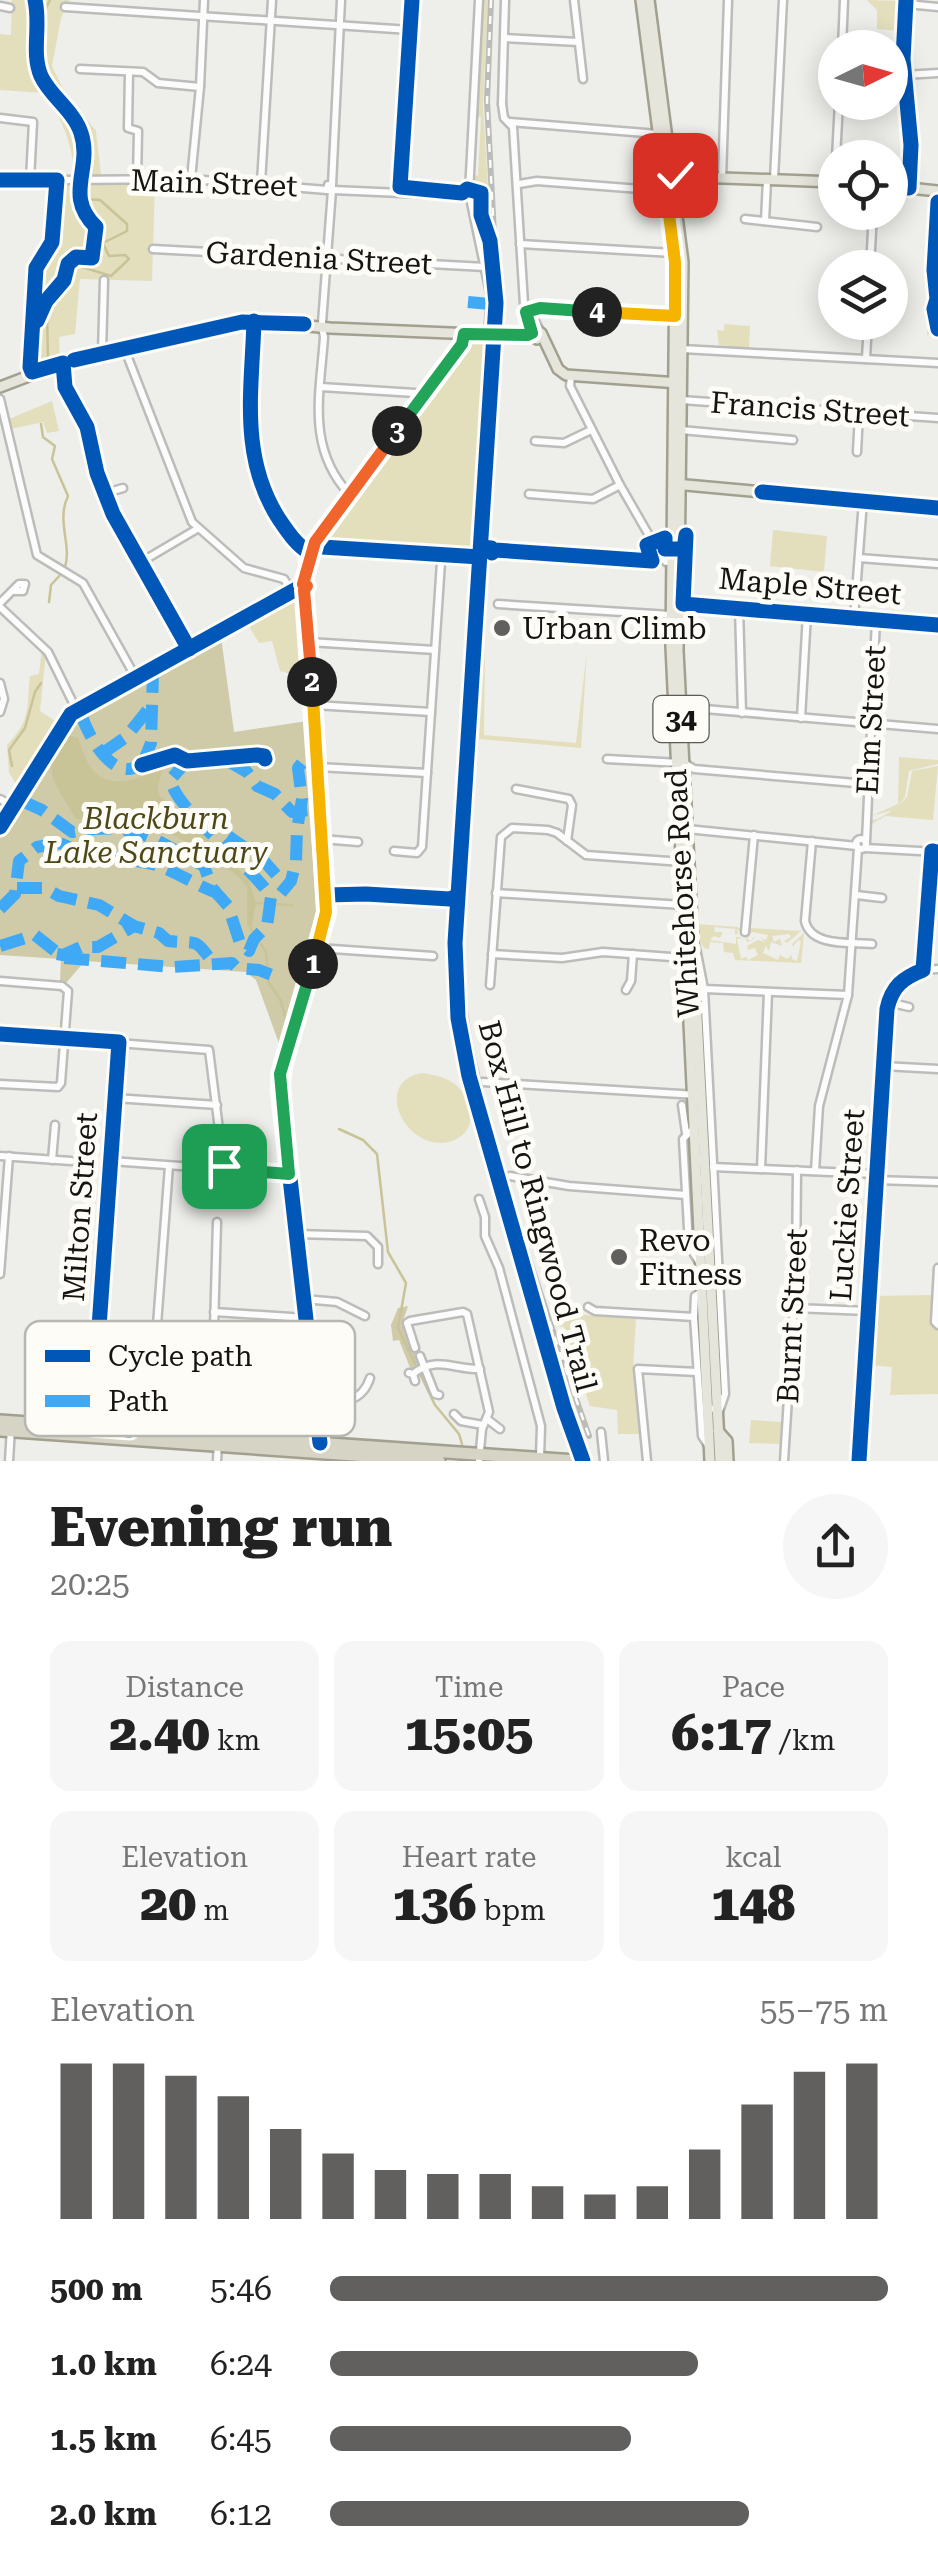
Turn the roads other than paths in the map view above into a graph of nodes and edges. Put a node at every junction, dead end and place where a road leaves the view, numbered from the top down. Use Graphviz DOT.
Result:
graph roads {
  1 [pos="130,0"];
  2 [pos="204,0"];
  3 [pos="272,0"];
  4 [pos="342,0"];
  5 [pos="412,0"];
  6 [pos="479,0"];
  7 [pos="505,0"];
  8 [pos="574,0"];
  9 [pos="645,0"];
  10 [pos="728,0"];
  11 [pos="783,0"];
  12 [pos="844,0"];
  13 [pos="906,2"];
  14 [pos="0,6"];
  15 [pos="65,7"];
  16 [pos="938,7"];
  17 [pos="10,8"];
  18 [pos="130,12"];
  19 [pos="203,17"];
  20 [pos="271,21"];
  21 [pos="340,26"];
  22 [pos="410,30"];
  23 [pos="843,30"];
  24 [pos="905,30"];
  25 [pos="504,38"];
  26 [pos="578,42"];
  27 [pos="80,68"];
  28 [pos="129,72"];
  29 [pos="938,72"];
  30 [pos="908,76"];
  31 [pos="583,79"];
  32 [pos="200,87"];
  33 [pos="908,115"];
  34 [pos="0,118"];
  35 [pos="512,127"];
  36 [pos="658,134"];
  37 [pos="668,176"];
  38 [pos="722,178"];
  39 [pos="137,179"];
  40 [pos="191,179"];
  41 [pos="519,179"];
  42 [pos="770,179"];
  43 [pos="0,180"];
  44 [pos="30,180"];
  45 [pos="60,180"];
  46 [pos="818,180"];
  47 [pos="261,183"];
  48 [pos="914,187"];
  49 [pos="330,188"];
  50 [pos="400,190"];
  51 [pos="670,190"];
  52 [pos="470,196"];
  53 [pos="745,219"];
  54 [pos="765,221"];
  55 [pos="817,227"];
  56 [pos="520,244"];
  57 [pos="152,249"];
  58 [pos="674,253"];
  59 [pos="326,258"];
  60 [pos="484,266"];
  61 [pos="104,280"];
  62 [pos="528,311"];
  63 [pos="675,316"];
  64 [pos="254,321"];
  65 [pos="323,328"];
  66 [pos="463,334"];
  67 [pos="536,335"];
  68 [pos="488,336"];
  69 [pos="867,340"];
  70 [pos="124,348"];
  71 [pos="682,348"];
  72 [pos="102,353"];
  73 [pos="866,359"];
  74 [pos="63,363"];
  75 [pos="938,363"];
  76 [pos="32,372"];
  77 [pos="568,376"];
  78 [pos="678,383"];
  79 [pos="0,387"];
  80 [pos="321,387"];
  81 [pos="422,396"];
  82 [pos="0,399"];
  83 [pos="681,400"];
  84 [pos="859,413"];
  85 [pos="938,418"];
  86 [pos="591,430"];
  87 [pos="681,430"];
  88 [pos="793,440"];
  89 [pos="535,441"];
  90 [pos="857,452"];
  91 [pos="680,462"];
  92 [pos="676,484"];
  93 [pos="620,485"];
  94 [pos="694,485"];
  95 [pos="123,488"];
  96 [pos="713,488"];
  97 [pos="106,494"];
  98 [pos="529,494"];
  99 [pos="350,496"];
  100 [pos="680,499"];
  101 [pos="863,501"];
  102 [pos="938,508"];
  103 [pos="197,530"];
  104 [pos="495,550"];
  105 [pos="310,553"];
  106 [pos="859,558"];
  107 [pos="140,562"];
  108 [pos="441,562"];
  109 [pos="668,563"];
  110 [pos="938,564"];
  111 [pos="300,588"];
  112 [pos="15,591"];
  113 [pos="675,597"];
  114 [pos="498,604"];
  115 [pos="0,605"];
  116 [pos="739,608"];
  117 [pos="807,614"];
  118 [pos="670,616"];
  119 [pos="854,618"];
  120 [pos="876,620"];
  121 [pos="938,625"];
  122 [pos="309,642"];
  123 [pos="188,650"];
  124 [pos="435,650"];
  125 [pos="136,678"];
  126 [pos="0,683"];
  127 [pos="314,705"];
  128 [pos="680,706"];
  129 [pos="77,711"];
  130 [pos="0,712"];
  131 [pos="431,712"];
  132 [pos="742,713"];
  133 [pos="802,718"];
  134 [pos="870,724"];
  135 [pos="938,729"];
  136 [pos="607,759"];
  137 [pos="684,766"];
  138 [pos="318,767"];
  139 [pos="427,773"];
  140 [pos="867,784"];
  141 [pos="516,789"];
  142 [pos="0,799"];
  143 [pos="13,806"];
  144 [pos="0,827"];
  145 [pos="687,830"];
  146 [pos="754,835"];
  147 [pos="322,839"];
  148 [pos="567,841"];
  149 [pos="812,841"];
  150 [pos="358,842"];
  151 [pos="862,844"];
  152 [pos="394,850"];
  153 [pos="935,852"];
  154 [pos="683,857"];
  155 [pos="496,893"];
  156 [pos="326,895"];
  157 [pos="856,895"];
  158 [pos="882,898"];
  159 [pos="450,899"];
  160 [pos="683,905"];
  161 [pos="927,908"];
  162 [pos="938,909"];
  163 [pos="745,932"];
  164 [pos="852,942"];
  165 [pos="692,943"];
  166 [pos="872,944"];
  167 [pos="318,948"];
  168 [pos="492,954"];
  169 [pos="633,954"];
  170 [pos="432,956"];
  171 [pos="689,958"];
  172 [pos="938,969"];
  173 [pos="924,970"];
  174 [pos="0,981"];
  175 [pos="490,985"];
  176 [pos="704,989"];
  177 [pos="626,990"];
  178 [pos="768,992"];
  179 [pos="848,995"];
  180 [pos="888,1002"];
  181 [pos="908,1008"];
  182 [pos="0,1034"];
  183 [pos="64,1038"];
  184 [pos="119,1042"];
  185 [pos="883,1066"];
  186 [pos="938,1069"];
  187 [pos="483,1082"];
  188 [pos="0,1084"];
  189 [pos="700,1097"];
  190 [pos="115,1098"];
  191 [pos="217,1105"];
  192 [pos="682,1105"];
  193 [pos="55,1126"];
  194 [pos="689,1131"];
  195 [pos="5,1156"];
  196 [pos="52,1160"];
  197 [pos="72,1161"];
  198 [pos="111,1162"];
  199 [pos="168,1166"];
  200 [pos="713,1167"];
  201 [pos="224,1169"];
  202 [pos="761,1169"];
  203 [pos="797,1170"];
  204 [pos="815,1171"];
  205 [pos="289,1174"];
  206 [pos="510,1176"];
  207 [pos="876,1177"];
  208 [pos="938,1182"];
  209 [pos="689,1191"];
  210 [pos="479,1198"];
  211 [pos="2,1211"];
  212 [pos="217,1222"];
  213 [pos="707,1223"];
  214 [pos="716,1232"];
  215 [pos="296,1234"];
  216 [pos="0,1262"];
  217 [pos="378,1264"];
  218 [pos="938,1268"];
  219 [pos="0,1274"];
  220 [pos="709,1278"];
  221 [pos="719,1287"];
  222 [pos="304,1299"];
  223 [pos="588,1306"];
  224 [pos="794,1308"];
  225 [pos="697,1311"];
  226 [pos="868,1311"];
  227 [pos="214,1312"];
  228 [pos="365,1316"];
  229 [pos="306,1318"];
  230 [pos="100,1321"];
  231 [pos="157,1321"];
  232 [pos="214,1321"];
  233 [pos="306,1321"];
  234 [pos="936,1324"];
  235 [pos="480,1369"];
  236 [pos="696,1372"];
  237 [pos="416,1373"];
  238 [pos="370,1378"];
  239 [pos="436,1395"];
  240 [pos="355,1398"];
  241 [pos="708,1410"];
  242 [pos="456,1419"];
  243 [pos="485,1422"];
  244 [pos="6,1426"];
  245 [pos="500,1429"];
  246 [pos="718,1430"];
  247 [pos="601,1432"];
  248 [pos="153,1436"];
  249 [pos="185,1436"];
  250 [pos="214,1436"];
  251 [pos="319,1436"];
  252 [pos="214,1440"];
  253 [pos="320,1448"];
  254 [pos="274,1455"];
  255 [pos="709,1456"];
  256 [pos="463,1457"];
  257 [pos="480,1457"];
  258 [pos="349,1458"];
  259 [pos="512,1458"];
  260 [pos="540,1458"];
  261 [pos="9,1461"];
  262 [pos="217,1461"];
  263 [pos="438,1461"];
  264 [pos="574,1461"];
  265 [pos="601,1461"];
  266 [pos="647,1461"];
  267 [pos="720,1461"];
  268 [pos="728,1461"];
  269 [pos="784,1461"];
  270 [pos="859,1461"];
  1 -- 18 [label="street"];
  2 -- 19 [label="street"];
  3 -- 20 [label="street"];
  4 -- 21 [label="street"];
  5 -- 22 [label="street"];
  6 -- 52 [label="street"];
  7 -- 25 [label="street"];
  8 -- 26 [label="street"];
  9 -- 36 [label="main road, Whitehorse Road / 34"];
  9 -- 37 [label="main road, Whitehorse Road / 34"];
  10 -- 38 [label="street"];
  11 -- 42 [label="street"];
  12 -- 23 [label="street"];
  13 -- 16 [label="street"];
  13 -- 24 [label="street"];
  14 -- 17 [label="street"];
  15 -- 18 [label="street"];
  18 -- 19 [label="street"];
  19 -- 20 [label="street"];
  19 -- 32 [label="street"];
  20 -- 21 [label="street"];
  20 -- 47 [label="street"];
  21 -- 22 [label="street"];
  21 -- 49 [label="street"];
  22 -- 50 [label="street"];
  25 -- 26 [label="street"];
  25 -- 35 [label="street"];
  26 -- 31 [label="street"];
  27 -- 28 [label="street"];
  28 -- 32 [label="street"];
  28 -- 39 [label="street"];
  29 -- 30 [label="street"];
  32 -- 40 [label="street"];
  33 -- 48 [label="street"];
  34 -- 44 [label="street"];
  35 -- 36 [label="street"];
  35 -- 41 [label="street"];
  36 -- 37 [label="main road, Whitehorse Road / 34"];
  37 -- 38 [label="main road"];
  37 -- 51 [label="main road, Whitehorse Road / 34"];
  38 -- 42 [label="main road"];
  39 -- 40 [label="street, Main Street"];
  39 -- 45 [label="street, Main Street"];
  40 -- 47 [label="street, Main Street"];
  41 -- 51 [label="street"];
  41 -- 56 [label="street"];
  42 -- 46 [label="main road"];
  42 -- 54 [label="street"];
  43 -- 44 [label="street, Main Street"];
  44 -- 45 [label="street, Main Street"];
  45 -- 76 [label="street"];
  47 -- 49 [label="street, Main Street"];
  49 -- 50 [label="street, Main Street"];
  49 -- 59 [label="street"];
  50 -- 52 [label="street, Main Street"];
  51 -- 58 [label="main road, Whitehorse Road / 34"];
  51 -- 71 [label="main road, Whitehorse Road / 34"];
  52 -- 60 [label="street"];
  53 -- 54 [label="street"];
  54 -- 55 [label="street"];
  56 -- 58 [label="street"];
  56 -- 62 [label="street"];
  57 -- 59 [label="street, Gardenia Street"];
  58 -- 63 [label="main road, Whitehorse Road / 34"];
  59 -- 60 [label="street, Gardenia Street"];
  59 -- 65 [label="street"];
  60 -- 68 [label="street"];
  61 -- 72 [label="street"];
  62 -- 63 [label="street"];
  62 -- 67 [label="street"];
  63 -- 78 [label="main road, Whitehorse Road / 34"];
  64 -- 65 [label="main road"];
  64 -- 70 [label="main road"];
  64 -- 105 [label="street"];
  65 -- 66 [label="main road"];
  65 -- 80 [label="street"];
  66 -- 68 [label="main road"];
  66 -- 81 [label="street"];
  67 -- 68 [label="main road"];
  67 -- 77 [label="main road"];
  69 -- 73 [label="street"];
  70 -- 72 [label="main road"];
  70 -- 103 [label="street"];
  71 -- 73 [label="street"];
  71 -- 78 [label="main road, Whitehorse Road / 34"];
  72 -- 74 [label="main road"];
  73 -- 75 [label="street"];
  74 -- 76 [label="main road"];
  74 -- 97 [label="street"];
  76 -- 79 [label="main road"];
  77 -- 78 [label="main road"];
  77 -- 86 [label="street"];
  78 -- 83 [label="main road, Whitehorse Road / 34"];
  78 -- 92 [label="main road, Whitehorse Road / 34"];
  80 -- 81 [label="street"];
  80 -- 99 [label="street"];
  81 -- 99 [label="street"];
  82 -- 125 [label="street"];
  83 -- 84 [label="street, Francis Street"];
  83 -- 87 [label="main road, Whitehorse Road / 34"];
  84 -- 85 [label="street, Francis Street"];
  84 -- 90 [label="street"];
  86 -- 89 [label="street"];
  86 -- 93 [label="street"];
  87 -- 88 [label="street"];
  87 -- 91 [label="main road, Whitehorse Road / 34"];
  91 -- 92 [label="main road, Whitehorse Road / 34"];
  91 -- 94 [label="main road"];
  92 -- 94 [label="main road"];
  92 -- 100 [label="main road, Whitehorse Road / 34"];
  92 -- 109 [label="main road, Whitehorse Road / 34"];
  93 -- 98 [label="street"];
  93 -- 109 [label="street"];
  94 -- 96 [label="main road"];
  95 -- 97 [label="street"];
  96 -- 100 [label="main road"];
  96 -- 101 [label="main road"];
  97 -- 107 [label="street"];
  99 -- 105 [label="street"];
  100 -- 109 [label="main road, Whitehorse Road / 34"];
  101 -- 102 [label="main road"];
  101 -- 106 [label="street"];
  103 -- 107 [label="street"];
  103 -- 111 [label="street"];
  104 -- 109 [label="street"];
  105 -- 111 [label="street"];
  106 -- 110 [label="street"];
  106 -- 119 [label="street"];
  107 -- 123 [label="street"];
  108 -- 124 [label="street"];
  109 -- 113 [label="main road, Whitehorse Road / 34"];
  111 -- 122 [label="street"];
  111 -- 123 [label="street"];
  112 -- 115 [label="street"];
  113 -- 116 [label="street, Maple Street"];
  113 -- 118 [label="main road, Whitehorse Road / 34"];
  113 -- 128 [label="main road, Whitehorse Road / 34"];
  114 -- 118 [label="street"];
  115 -- 129 [label="street"];
  116 -- 117 [label="street, Maple Street"];
  116 -- 132 [label="street"];
  117 -- 119 [label="street, Maple Street"];
  117 -- 133 [label="street"];
  118 -- 137 [label="main road, Whitehorse Road / 34"];
  119 -- 120 [label="street, Maple Street"];
  120 -- 121 [label="street, Maple Street"];
  120 -- 134 [label="street, Elm Street"];
  122 -- 124 [label="street"];
  122 -- 127 [label="street"];
  123 -- 125 [label="street"];
  124 -- 131 [label="street"];
  125 -- 129 [label="street"];
  126 -- 130 [label="street"];
  127 -- 131 [label="street"];
  127 -- 138 [label="street"];
  128 -- 132 [label="street"];
  128 -- 137 [label="main road, Whitehorse Road / 34"];
  129 -- 143 [label="street"];
  131 -- 139 [label="street"];
  132 -- 133 [label="street"];
  133 -- 134 [label="street"];
  134 -- 135 [label="street"];
  134 -- 140 [label="street, Elm Street"];
  136 -- 137 [label="street"];
  137 -- 140 [label="street"];
  137 -- 145 [label="main road, Whitehorse Road / 34"];
  137 -- 154 [label="main road, Whitehorse Road / 34"];
  138 -- 139 [label="street"];
  138 -- 147 [label="street"];
  139 -- 152 [label="street"];
  140 -- 151 [label="street, Elm Street"];
  141 -- 148 [label="street"];
  142 -- 143 [label="street"];
  143 -- 144 [label="street"];
  145 -- 146 [label="street"];
  145 -- 154 [label="main road, Whitehorse Road / 34"];
  146 -- 149 [label="street"];
  146 -- 163 [label="street"];
  147 -- 150 [label="street"];
  147 -- 156 [label="street"];
  148 -- 154 [label="street"];
  148 -- 155 [label="street"];
  149 -- 151 [label="street"];
  149 -- 164 [label="street"];
  151 -- 153 [label="street"];
  151 -- 157 [label="street, Elm Street"];
  153 -- 161 [label="street"];
  154 -- 160 [label="main road, Whitehorse Road / 34"];
  154 -- 165 [label="main road, Whitehorse Road / 34"];
  155 -- 160 [label="street"];
  155 -- 168 [label="street"];
  156 -- 159 [label="street"];
  156 -- 167 [label="street"];
  157 -- 158 [label="street"];
  157 -- 164 [label="street, Elm Street"];
  160 -- 171 [label="main road, Whitehorse Road / 34"];
  161 -- 162 [label="street"];
  161 -- 173 [label="street"];
  164 -- 166 [label="street"];
  164 -- 179 [label="street, Elm Street"];
  165 -- 171 [label="main road, Whitehorse Road / 34"];
  165 -- 176 [label="street, Whitehorse Road"];
  167 -- 170 [label="street"];
  167 -- 205 [label="street"];
  168 -- 169 [label="street"];
  168 -- 175 [label="street"];
  169 -- 171 [label="street"];
  169 -- 177 [label="street"];
  171 -- 189 [label="main road, Whitehorse Road / 34"];
  172 -- 173 [label="street"];
  173 -- 180 [label="street"];
  174 -- 183 [label="street"];
  176 -- 178 [label="street"];
  176 -- 189 [label="street, Whitehorse Road"];
  178 -- 179 [label="street"];
  178 -- 202 [label="street"];
  179 -- 204 [label="street, Elm Street"];
  180 -- 181 [label="street"];
  180 -- 185 [label="street, Luckie Street"];
  182 -- 183 [label="street"];
  183 -- 184 [label="street"];
  183 -- 188 [label="street"];
  184 -- 190 [label="street, Milton Street"];
  184 -- 191 [label="street"];
  185 -- 186 [label="street"];
  185 -- 207 [label="street, Luckie Street"];
  187 -- 189 [label="street"];
  189 -- 194 [label="main road, Whitehorse Road / 34"];
  189 -- 200 [label="street, Whitehorse Road"];
  189 -- 213 [label="main road, Whitehorse Road / 34"];
  190 -- 191 [label="street"];
  190 -- 198 [label="street, Milton Street"];
  191 -- 201 [label="street"];
  192 -- 194 [label="street, Whitehorse Road"];
  193 -- 196 [label="street"];
  194 -- 209 [label="main road, Whitehorse Road / 34"];
  195 -- 196 [label="street"];
  195 -- 211 [label="street"];
  196 -- 197 [label="street"];
  198 -- 199 [label="street"];
  198 -- 230 [label="street, Milton Street"];
  199 -- 201 [label="street"];
  199 -- 231 [label="street"];
  200 -- 202 [label="street"];
  200 -- 214 [label="street, Whitehorse Road"];
  201 -- 205 [label="street"];
  202 -- 203 [label="street"];
  203 -- 204 [label="street"];
  203 -- 224 [label="street, Burnt Street"];
  204 -- 207 [label="street"];
  205 -- 215 [label="street"];
  206 -- 209 [label="street"];
  207 -- 208 [label="street"];
  207 -- 226 [label="street, Luckie Street"];
  209 -- 225 [label="main road, Whitehorse Road / 34"];
  210 -- 260 [label="street"];
  211 -- 216 [label="street"];
  212 -- 227 [label="street"];
  213 -- 214 [label="street"];
  213 -- 220 [label="main road, Whitehorse Road / 34"];
  214 -- 221 [label="street, Whitehorse Road"];
  215 -- 217 [label="street"];
  215 -- 222 [label="street"];
  216 -- 219 [label="street"];
  218 -- 234 [label="street"];
  220 -- 221 [label="street"];
  220 -- 241 [label="main road, Whitehorse Road / 34"];
  221 -- 241 [label="street, Whitehorse Road"];
  222 -- 228 [label="street"];
  222 -- 229 [label="street"];
  223 -- 225 [label="street"];
  224 -- 226 [label="street"];
  224 -- 269 [label="street, Burnt Street"];
  225 -- 236 [label="street, Whitehorse Road"];
  225 -- 241 [label="main road, Whitehorse Road / 34"];
  226 -- 270 [label="street, Luckie Street"];
  227 -- 229 [label="street"];
  227 -- 232 [label="street"];
  229 -- 233 [label="street"];
  235 -- 237 [label="street"];
  235 -- 237 [label="street"];
  235 -- 243 [label="street"];
  236 -- 241 [label="street, Whitehorse Road"];
  236 -- 266 [label="street"];
  237 -- 239 [label="street"];
  238 -- 240 [label="street"];
  241 -- 246 [label="main road, Whitehorse Road / 34"];
  241 -- 255 [label="main road, Whitehorse Road / 34"];
  242 -- 243 [label="street"];
  243 -- 245 [label="street"];
  243 -- 257 [label="street"];
  244 -- 261 [label="street"];
  246 -- 267 [label="main road, Whitehorse Road / 34"];
  246 -- 268 [label="main road"];
  247 -- 265 [label="street"];
  248 -- 252 [label="highway"];
  249 -- 252 [label="highway"];
  250 -- 252 [label="street"];
  251 -- 253 [label="street"];
  252 -- 253 [label="highway"];
  252 -- 254 [label="highway"];
  252 -- 262 [label="street"];
  253 -- 254 [label="highway"];
  253 -- 256 [label="highway"];
  253 -- 258 [label="highway"];
  256 -- 257 [label="highway"];
  257 -- 259 [label="highway"];
  258 -- 263 [label="highway"];
  259 -- 260 [label="highway"];
  260 -- 264 [label="highway"];
}
